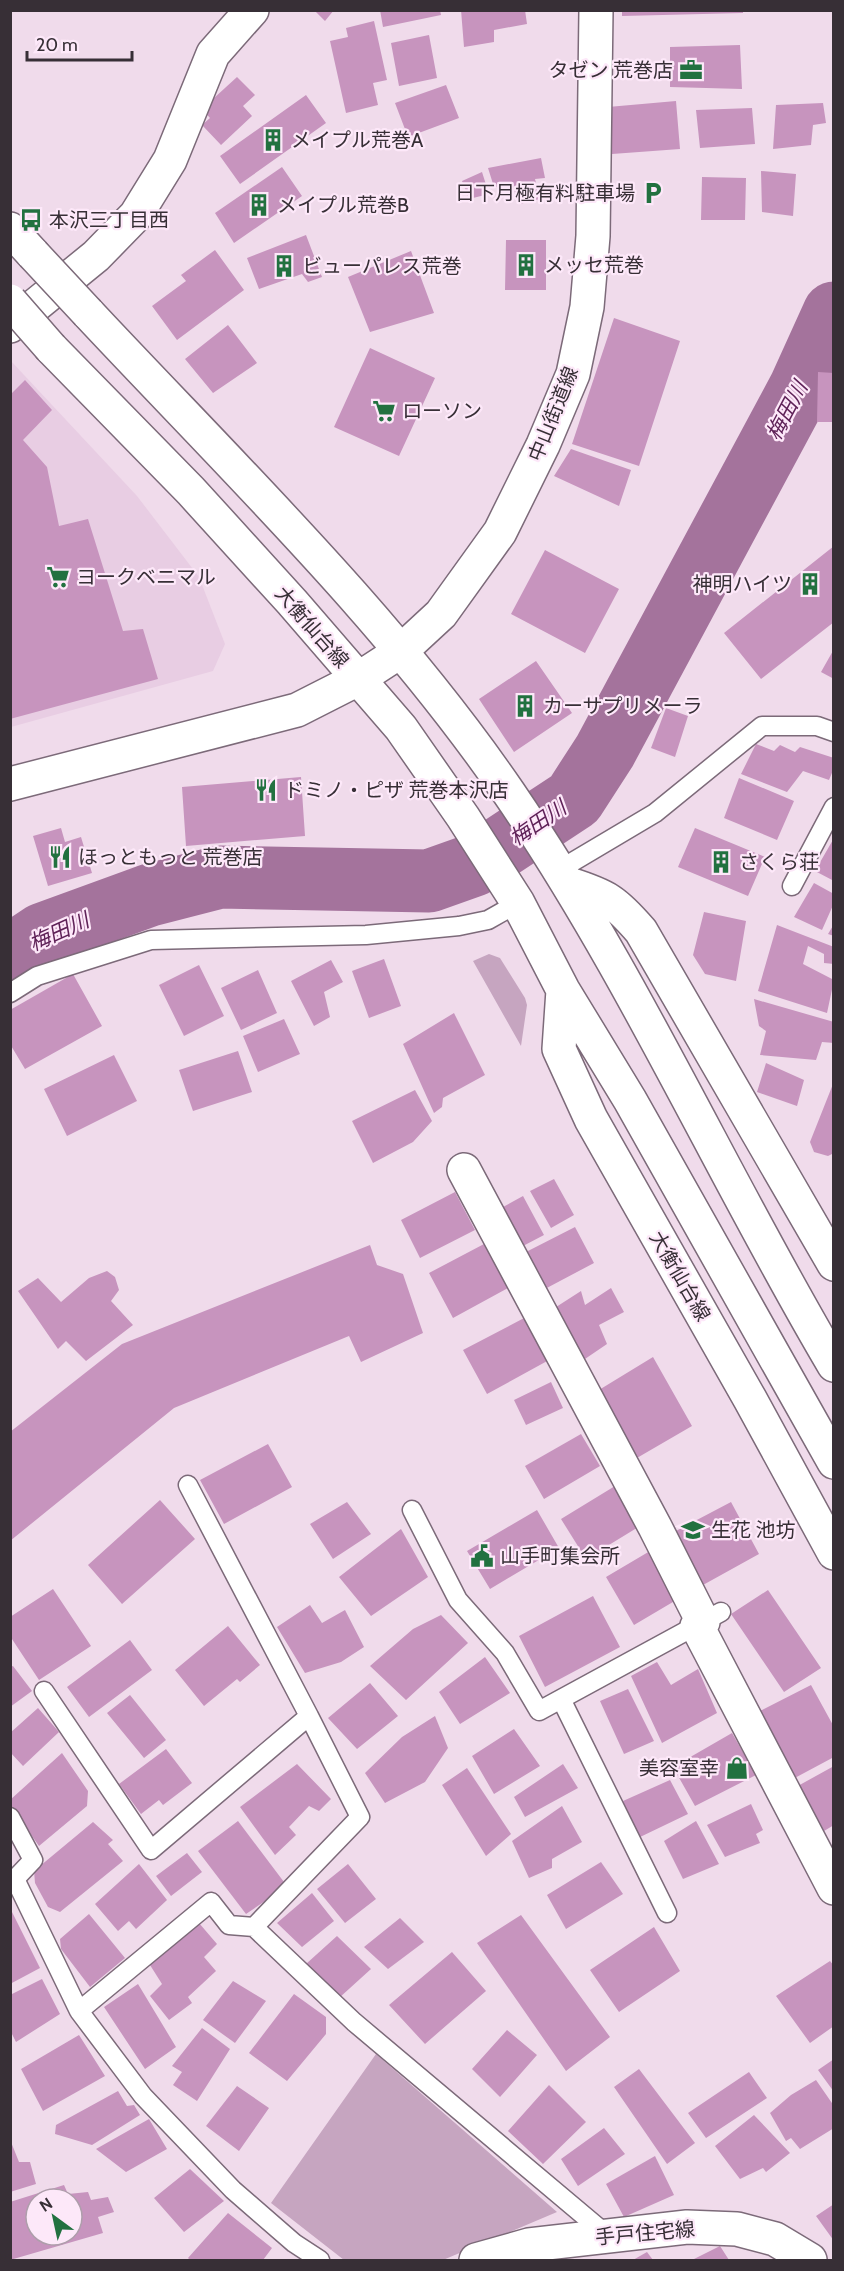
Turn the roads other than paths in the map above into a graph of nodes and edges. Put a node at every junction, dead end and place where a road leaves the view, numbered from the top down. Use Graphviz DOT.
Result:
graph roads {
  1 [pos="252,10"];
  2 [pos="596,10"];
  3 [pos="10,229"];
  4 [pos="10,301"];
  5 [pos="10,326"];
  6 [pos="401,651"];
  7 [pos="358,679"];
  8 [pos="834,732"];
  9 [pos="10,784"];
  10 [pos="834,807"];
  11 [pos="559,869"];
  12 [pos="792,886"];
  13 [pos="511,893"];
  14 [pos="564,990"];
  15 [pos="10,993"];
  16 [pos="464,1170"];
  17 [pos="834,1264"];
  18 [pos="834,1365"];
  19 [pos="834,1462"];
  20 [pos="188,1485"];
  21 [pos="412,1510"];
  22 [pos="834,1553"];
  23 [pos="707,1620"];
  24 [pos="44,1691"];
  25 [pos="561,1699"];
  26 [pos="309,1716"];
  27 [pos="10,1817"];
  28 [pos="834,1888"];
  29 [pos="667,1912"];
  30 [pos="254,1927"];
  31 [pos="79,2011"];
  32 [pos="607,2235"];
  33 [pos="320,2260"];
  34 [pos="476,2260"];
  35 [pos="810,2260"];
  1 -- 5 [label="main road"];
  2 -- 6 [label="main road, 中山街道線"];
  3 -- 6 [label="main road, bridge"];
  4 -- 7 [label="main road, 大衡仙台線, bridge"];
  6 -- 7 [label="main road, 中山街道線"];
  6 -- 11 [label="main road"];
  7 -- 9 [label="main road, 中山街道線"];
  7 -- 13 [label="main road, 大衡仙台線"];
  8 -- 11 [label="lane"];
  10 -- 12 [label="lane"];
  11 -- 17 [label="main road"];
  11 -- 18 [label="main road"];
  13 -- 14 [label="main road, 大衡仙台線"];
  13 -- 15 [label="lane"];
  14 -- 19 [label="main road, 大衡仙台線"];
  14 -- 22 [label="main road, 大衡仙台線"];
  16 -- 23 [label="main road"];
  20 -- 26 [label="lane"];
  21 -- 25 [label="lane"];
  23 -- 25 [label="lane"];
  23 -- 28 [label="main road"];
  24 -- 26 [label="lane"];
  25 -- 29 [label="lane"];
  26 -- 30 [label="lane"];
  27 -- 31 [label="lane"];
  30 -- 31 [label="lane"];
  30 -- 32 [label="lane"];
  31 -- 33 [label="lane"];
  32 -- 34 [label="main road, 手戸住宅線"];
  32 -- 35 [label="main road, 手戸住宅線"];
}
